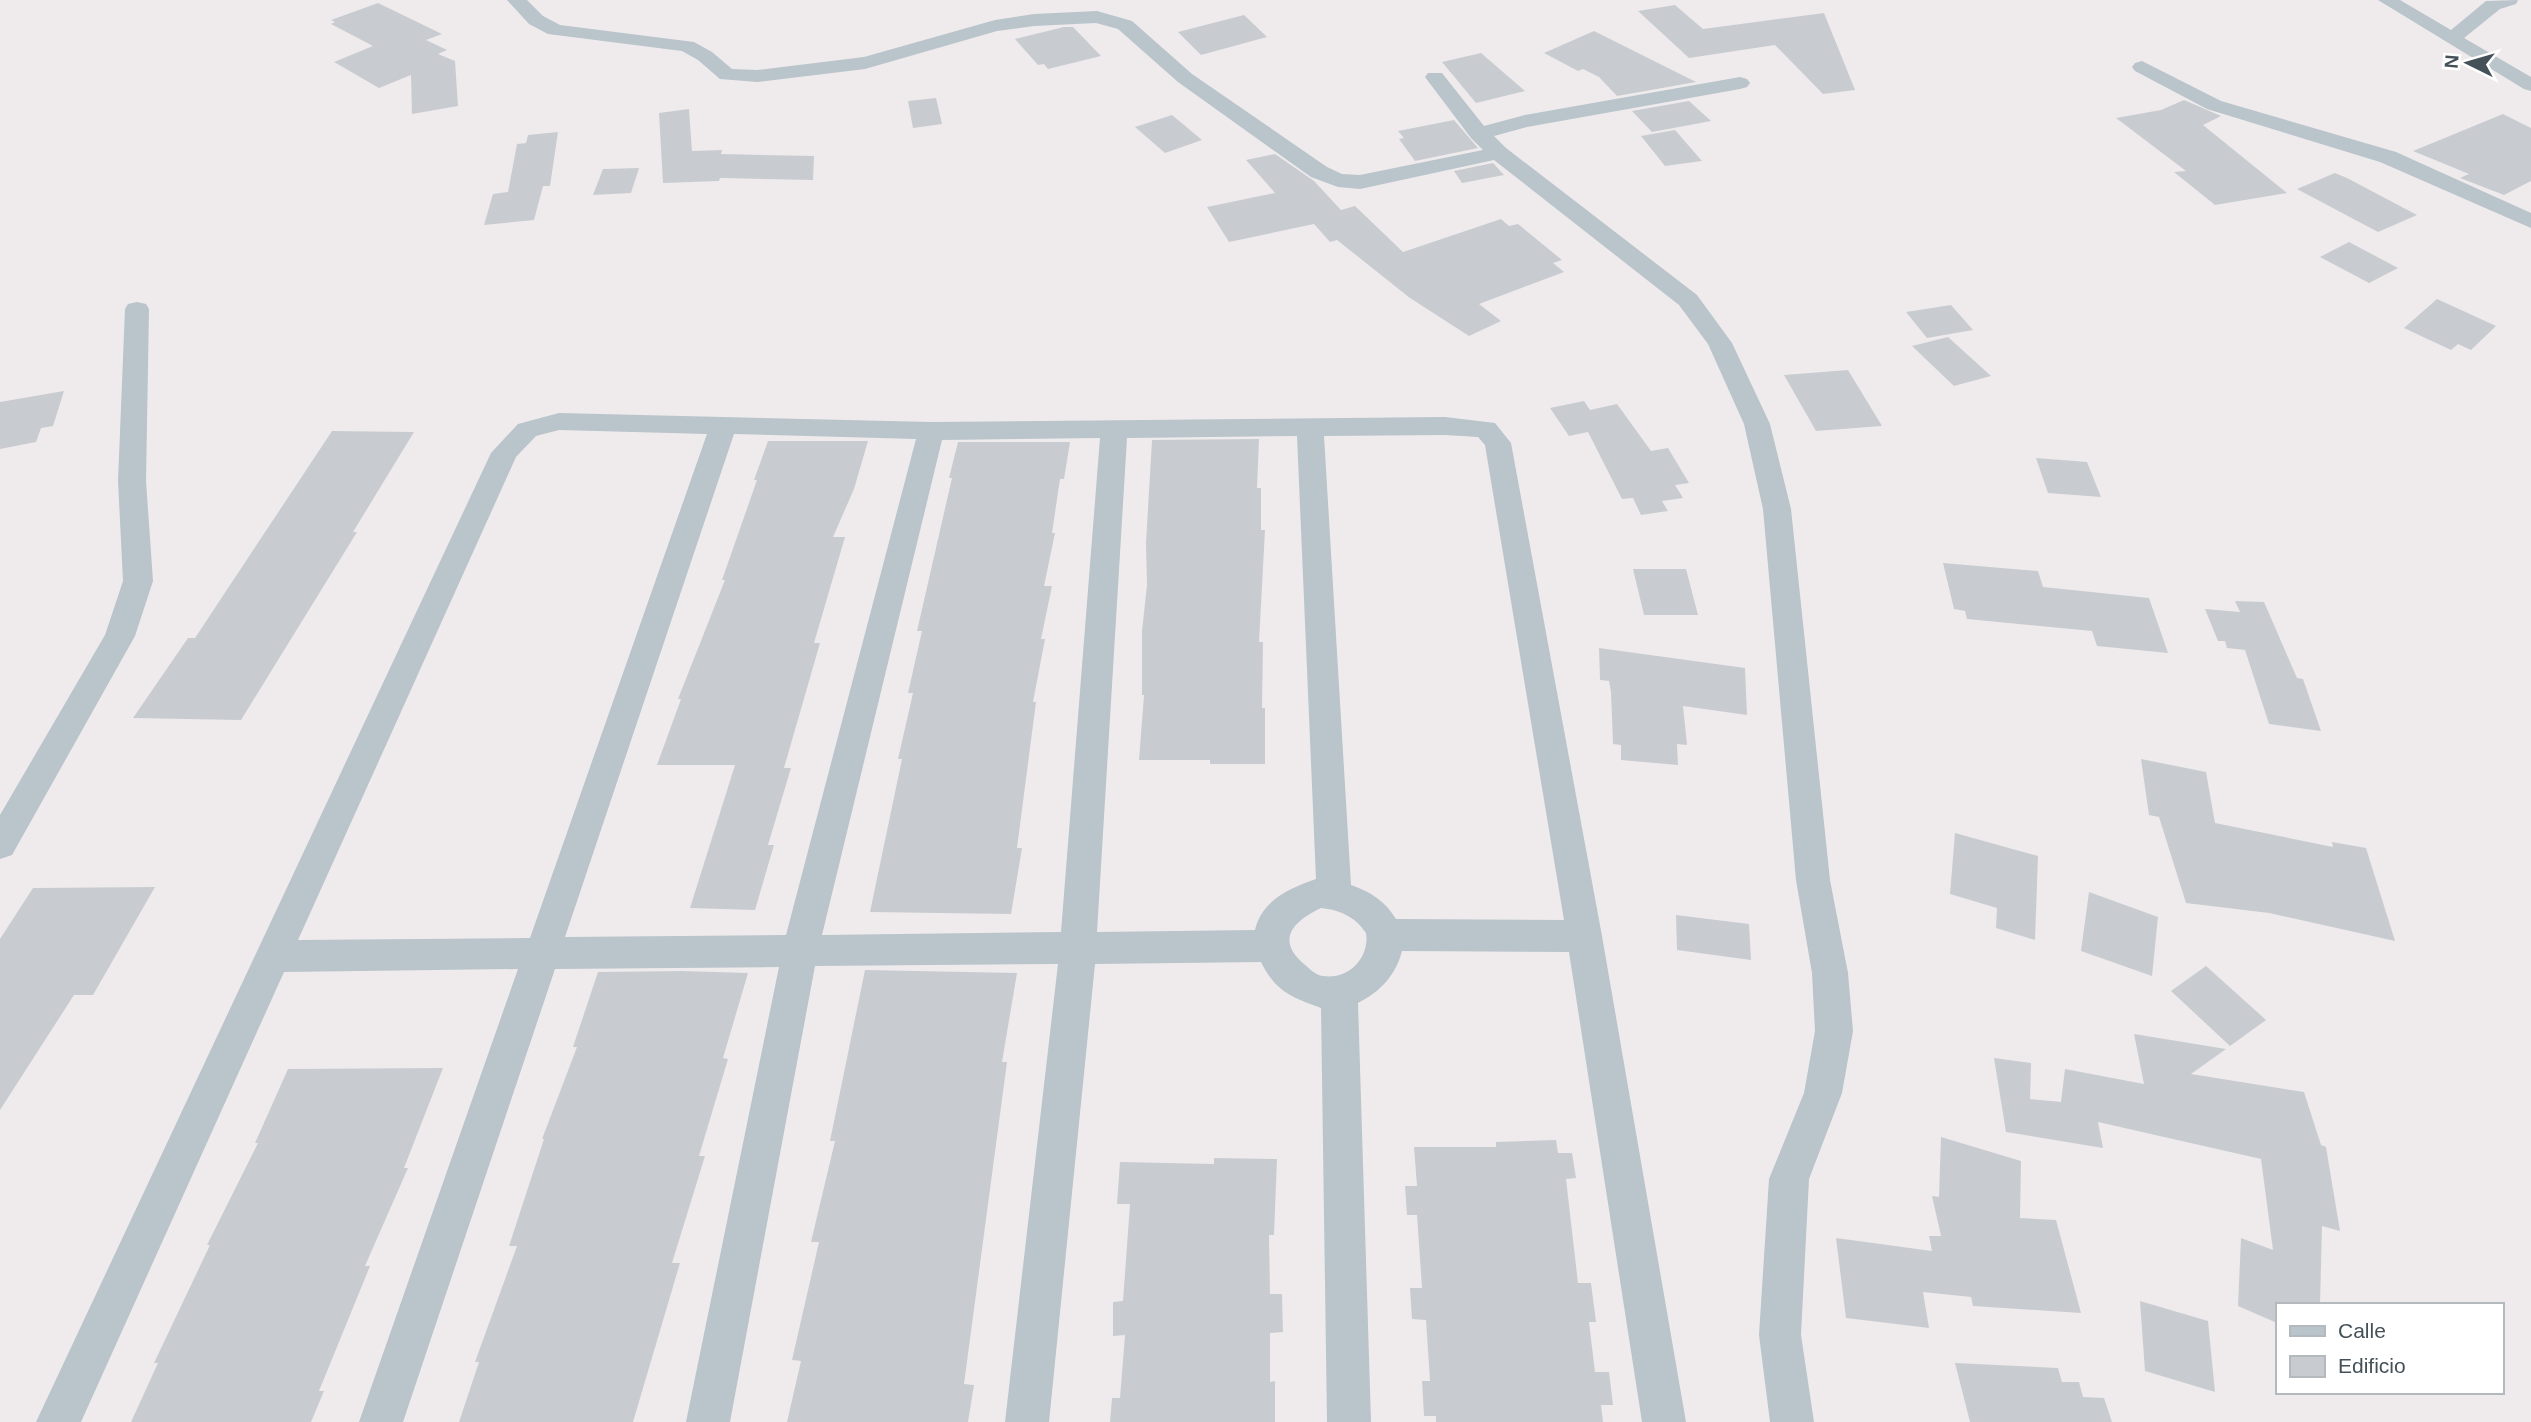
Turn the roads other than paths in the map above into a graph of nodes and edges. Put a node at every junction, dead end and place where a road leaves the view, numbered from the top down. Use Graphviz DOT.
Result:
graph roads {
  1 [pos="516,0"];
  2 [pos="2388,0"];
  3 [pos="2509,0"];
  4 [pos="2452,38"];
  5 [pos="2142,67"];
  6 [pos="1435,77"];
  7 [pos="1740,83"];
  8 [pos="2531,85"];
  9 [pos="1488,143"];
  10 [pos="2531,220"];
  11 [pos="137,309"];
  12 [pos="724,424"];
  13 [pos="1310,427"];
  14 [pos="1114,429"];
  15 [pos="931,431"];
  16 [pos="0,845"];
  17 [pos="1334,893"];
  18 [pos="1384,935"];
  19 [pos="1584,936"];
  20 [pos="1272,946"];
  21 [pos="1078,950"];
  22 [pos="800,952"];
  23 [pos="542,954"];
  24 [pos="273,956"];
  25 [pos="1339,992"];
  26 [pos="58,1422"];
  27 [pos="380,1422"];
  28 [pos="708,1422"];
  29 [pos="1027,1422"];
  30 [pos="1349,1422"];
  31 [pos="1664,1422"];
  32 [pos="1792,1422"];
  1 -- 9 [label="street"];
  2 -- 4 [label="street"];
  3 -- 4 [label="street"];
  4 -- 8 [label="street"];
  5 -- 10 [label="street"];
  6 -- 9 [label="street"];
  7 -- 9 [label="street"];
  9 -- 32 [label="street"];
  11 -- 16 [label="street"];
  12 -- 15 [label="street"];
  12 -- 23 [label="street"];
  12 -- 24 [label="street"];
  13 -- 14 [label="street"];
  13 -- 17 [label="street"];
  13 -- 19 [label="street"];
  14 -- 15 [label="street"];
  14 -- 21 [label="street"];
  15 -- 22 [label="street"];
  17 -- 18 [label="street"];
  17 -- 20 [label="street"];
  18 -- 19 [label="street"];
  18 -- 25 [label="street"];
  19 -- 31 [label="street"];
  20 -- 21 [label="street"];
  20 -- 25 [label="street"];
  21 -- 22 [label="street"];
  21 -- 29 [label="street"];
  22 -- 23 [label="street"];
  22 -- 28 [label="street"];
  23 -- 24 [label="street"];
  23 -- 27 [label="street"];
  24 -- 26 [label="street"];
  25 -- 30 [label="street"];
}
